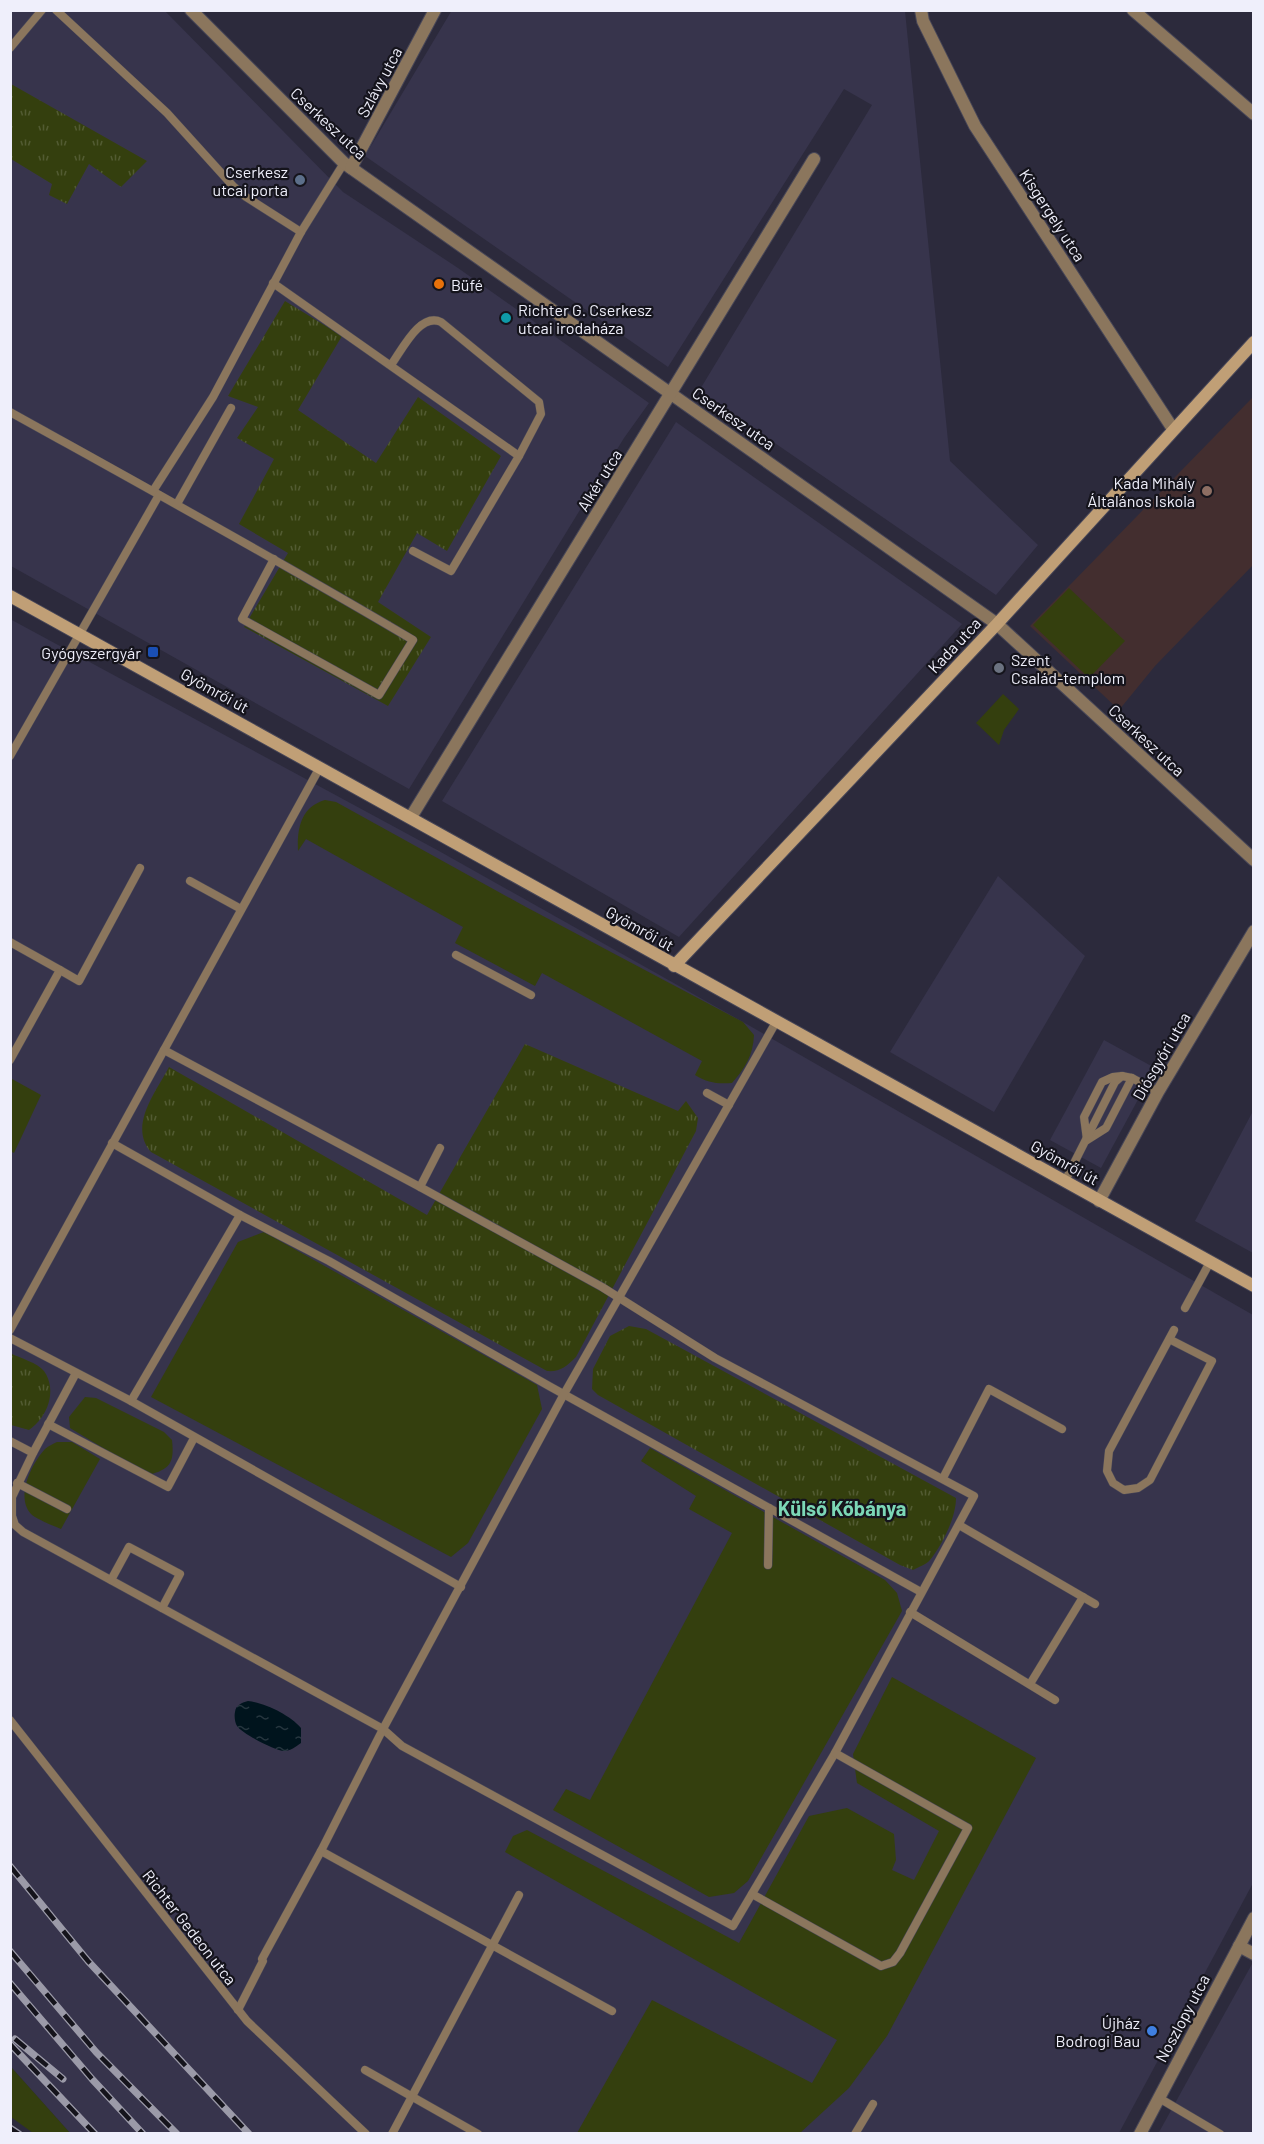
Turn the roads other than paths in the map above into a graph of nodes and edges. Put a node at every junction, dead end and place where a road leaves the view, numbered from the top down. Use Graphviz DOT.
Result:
graph roads {
  1 [pos="42,10"];
  2 [pos="56,10"];
  3 [pos="191,10"];
  4 [pos="435,10"];
  5 [pos="921,10"];
  6 [pos="1133,10"];
  7 [pos="10,48"];
  8 [pos="1254,114"];
  9 [pos="814,159"];
  10 [pos="347,166"];
  11 [pos="301,232"];
  12 [pos="273,283"];
  13 [pos="1254,342"];
  14 [pos="391,365"];
  15 [pos="672,394"];
  16 [pos="231,408"];
  17 [pos="10,412"];
  18 [pos="1173,429"];
  19 [pos="519,456"];
  20 [pos="156,493"];
  21 [pos="177,504"];
  22 [pos="413,551"];
  23 [pos="274,559"];
  24 [pos="10,596"];
  25 [pos="997,624"];
  26 [pos="79,634"];
  27 [pos="10,756"];
  28 [pos="320,767"];
  29 [pos="411,817"];
  30 [pos="1254,860"];
  31 [pos="140,868"];
  32 [pos="190,881"];
  33 [pos="241,909"];
  34 [pos="1254,931"];
  35 [pos="10,942"];
  36 [pos="456,954"];
  37 [pos="674,966"];
  38 [pos="60,970"];
  39 [pos="531,995"];
  40 [pos="776,1022"];
  41 [pos="164,1050"];
  42 [pos="10,1060"];
  43 [pos="1122,1076"];
  44 [pos="1132,1078"];
  45 [pos="1158,1092"];
  46 [pos="707,1093"];
  47 [pos="729,1105"];
  48 [pos="1087,1140"];
  49 [pos="112,1143"];
  50 [pos="440,1148"];
  51 [pos="1065,1181"];
  52 [pos="420,1187"];
  53 [pos="1099,1201"];
  54 [pos="240,1215"];
  55 [pos="1209,1262"];
  56 [pos="1254,1286"];
  57 [pos="619,1298"];
  58 [pos="1185,1308"];
  59 [pos="10,1330"];
  60 [pos="1174,1330"];
  61 [pos="10,1338"];
  62 [pos="1169,1339"];
  63 [pos="76,1373"];
  64 [pos="564,1394"];
  65 [pos="131,1401"];
  66 [pos="48,1424"];
  67 [pos="1062,1429"];
  68 [pos="194,1438"];
  69 [pos="10,1441"];
  70 [pos="33,1453"];
  71 [pos="943,1478"];
  72 [pos="17,1483"];
  73 [pos="769,1508"];
  74 [pos="67,1509"];
  75 [pos="959,1525"];
  76 [pos="768,1565"];
  77 [pos="111,1580"];
  78 [pos="461,1587"];
  79 [pos="921,1592"];
  80 [pos="1083,1597"];
  81 [pos="1095,1604"];
  82 [pos="162,1608"];
  83 [pos="910,1612"];
  84 [pos="1030,1684"];
  85 [pos="1055,1700"];
  86 [pos="10,1720"];
  87 [pos="382,1729"];
  88 [pos="835,1753"];
  89 [pos="321,1851"];
  90 [pos="752,1894"];
  91 [pos="519,1895"];
  92 [pos="1254,1918"];
  93 [pos="493,1945"];
  94 [pos="1239,1946"];
  95 [pos="1254,1954"];
  96 [pos="238,2010"];
  97 [pos="612,2011"];
  98 [pos="365,2070"];
  99 [pos="412,2096"];
  100 [pos="1159,2098"];
  101 [pos="873,2104"];
  102 [pos="366,2133"];
  103 [pos="392,2133"];
  104 [pos="478,2133"];
  105 [pos="855,2133"];
  106 [pos="1140,2133"];
  107 [pos="1220,2133"];
  1 -- 7 [label="lane"];
  2 -- 11 [label="lane"];
  3 -- 10 [label="street, Cserkesz utca"];
  4 -- 10 [label="street, Szlávy utca"];
  5 -- 18 [label="street, Kisgergely utca"];
  6 -- 8 [label="street"];
  9 -- 15 [label="street, Alkér utca"];
  10 -- 11 [label="lane"];
  10 -- 15 [label="street, Cserkesz utca"];
  11 -- 12 [label="lane"];
  12 -- 14 [label="lane"];
  12 -- 20 [label="lane"];
  13 -- 18 [label="street, Kada utca"];
  14 -- 19 [label="lane"];
  14 -- 19 [label="lane"];
  15 -- 25 [label="street, Cserkesz utca"];
  15 -- 29 [label="street, Alkér utca"];
  16 -- 21 [label="lane"];
  17 -- 20 [label="lane"];
  18 -- 25 [label="street, Kada utca"];
  19 -- 22 [label="lane"];
  20 -- 21 [label="lane"];
  20 -- 26 [label="lane"];
  21 -- 23 [label="lane"];
  23 -- 23 [label="lane"];
  24 -- 26 [label="street, Gyömrői út"];
  25 -- 30 [label="street, Cserkesz utca"];
  25 -- 37 [label="street, Kada utca"];
  26 -- 27 [label="lane"];
  26 -- 28 [label="street, Gyömrői út"];
  28 -- 29 [label="street, Gyömrői út"];
  28 -- 33 [label="lane"];
  29 -- 37 [label="street, Gyömrői út"];
  31 -- 38 [label="lane"];
  32 -- 33 [label="lane"];
  33 -- 41 [label="lane"];
  34 -- 45 [label="street, Diósgyőri utca"];
  35 -- 38 [label="lane"];
  36 -- 39 [label="lane"];
  37 -- 40 [label="street, Gyömrői út"];
  38 -- 42 [label="lane"];
  40 -- 47 [label="lane"];
  40 -- 51 [label="street, Gyömrői út"];
  41 -- 49 [label="lane"];
  41 -- 52 [label="lane"];
  43 -- 44 [label="lane"];
  43 -- 48 [label="lane"];
  43 -- 48 [label="lane"];
  44 -- 45 [label="lane"];
  44 -- 48 [label="lane"];
  45 -- 53 [label="street, Diósgyőri utca"];
  46 -- 47 [label="lane"];
  47 -- 57 [label="lane"];
  48 -- 51 [label="lane"];
  49 -- 54 [label="lane"];
  49 -- 59 [label="lane"];
  50 -- 52 [label="lane"];
  51 -- 53 [label="street, Gyömrői út"];
  52 -- 57 [label="lane"];
  53 -- 55 [label="street, Gyömrői út"];
  54 -- 64 [label="lane"];
  54 -- 65 [label="lane"];
  55 -- 56 [label="street, Gyömrői út"];
  55 -- 58 [label="lane"];
  57 -- 64 [label="lane"];
  57 -- 71 [label="lane"];
  60 -- 62 [label="lane"];
  61 -- 63 [label="lane"];
  62 -- 62 [label="lane"];
  63 -- 65 [label="lane"];
  63 -- 66 [label="lane"];
  64 -- 73 [label="lane"];
  64 -- 78 [label="lane"];
  65 -- 68 [label="lane"];
  66 -- 68 [label="lane"];
  66 -- 70 [label="lane"];
  67 -- 71 [label="lane"];
  68 -- 78 [label="lane"];
  69 -- 70 [label="lane"];
  70 -- 72 [label="lane"];
  71 -- 75 [label="lane"];
  72 -- 74 [label="lane"];
  72 -- 77 [label="lane"];
  73 -- 76 [label="lane"];
  73 -- 79 [label="lane"];
  75 -- 79 [label="lane"];
  75 -- 80 [label="lane"];
  77 -- 82 [label="lane"];
  77 -- 82 [label="lane"];
  78 -- 87 [label="lane"];
  79 -- 83 [label="lane"];
  80 -- 81 [label="lane"];
  80 -- 84 [label="lane"];
  82 -- 87 [label="lane"];
  83 -- 84 [label="lane"];
  83 -- 88 [label="lane"];
  84 -- 85 [label="lane"];
  86 -- 96 [label="lane, Richter Gedeon utca"];
  87 -- 89 [label="lane"];
  87 -- 90 [label="lane"];
  88 -- 90 [label="lane"];
  88 -- 90 [label="lane"];
  89 -- 93 [label="lane"];
  89 -- 96 [label="lane"];
  91 -- 93 [label="lane"];
  92 -- 94 [label="street, Noszlopy utca"];
  93 -- 97 [label="lane"];
  93 -- 99 [label="lane"];
  94 -- 95 [label="street"];
  94 -- 100 [label="street, Noszlopy utca"];
  96 -- 102 [label="lane, Richter Gedeon utca"];
  98 -- 99 [label="lane"];
  99 -- 103 [label="lane"];
  99 -- 104 [label="lane"];
  100 -- 106 [label="street, Noszlopy utca"];
  100 -- 107 [label="lane"];
  101 -- 105 [label="lane"];
}
